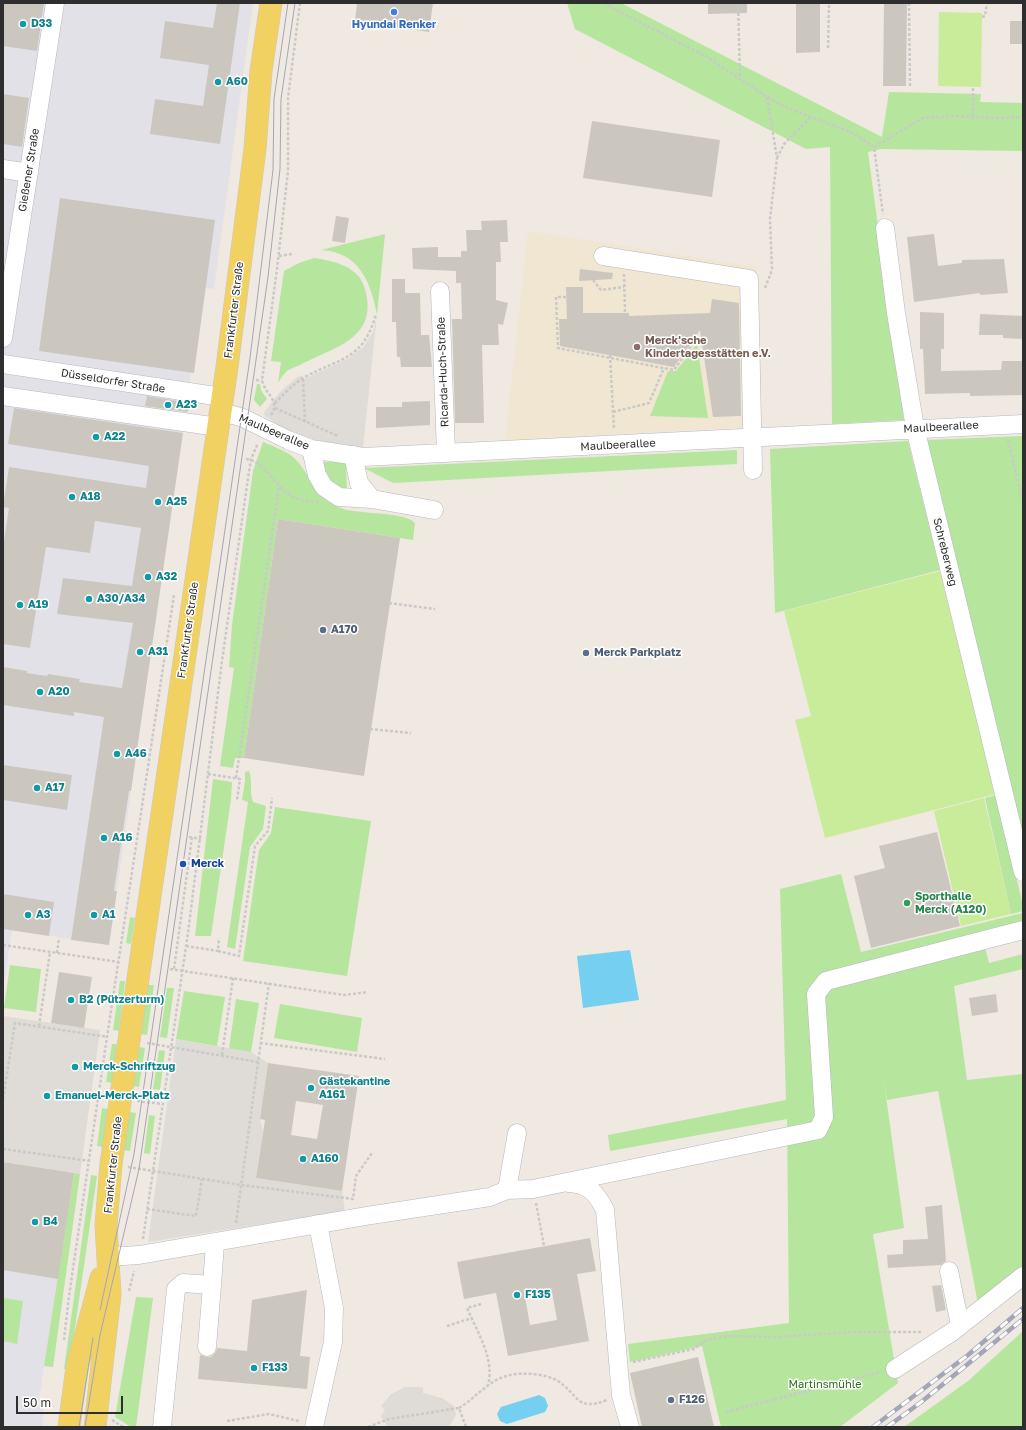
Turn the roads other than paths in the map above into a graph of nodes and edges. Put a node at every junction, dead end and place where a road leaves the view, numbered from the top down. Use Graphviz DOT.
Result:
graph roads {
  1 [pos="55,3"];
  2 [pos="271,3"];
  3 [pos="3,169"];
  4 [pos="29,173"];
  5 [pos="885,228"];
  6 [pos="603,256"];
  7 [pos="440,292"];
  8 [pos="3,338"];
  9 [pos="3,364"];
  10 [pos="3,396"];
  11 [pos="220,412"];
  12 [pos="1023,424"];
  13 [pos="914,428"];
  14 [pos="752,438"];
  15 [pos="311,449"];
  16 [pos="446,454"];
  17 [pos="353,455"];
  18 [pos="753,470"];
  19 [pos="372,499"];
  20 [pos="434,510"];
  21 [pos="1023,872"];
  22 [pos="1023,930"];
  23 [pos="517,1133"];
  24 [pos="562,1183"];
  25 [pos="507,1190"];
  26 [pos="318,1224"];
  27 [pos="215,1243"];
  28 [pos="107,1257"];
  29 [pos="949,1271"];
  30 [pos="1023,1276"];
  31 [pos="212,1285"];
  32 [pos="956,1328"];
  33 [pos="207,1347"];
  34 [pos="895,1369"];
  35 [pos="103,1423"];
  36 [pos="315,1426"];
  37 [pos="69,1427"];
  38 [pos="162,1427"];
  39 [pos="630,1427"];
  1 -- 4 [label="street, Gießener Straße"];
  2 -- 11 [label="main road, Frankfurter Straße"];
  3 -- 4 [label="street"];
  4 -- 8 [label="street, Gießener Straße"];
  5 -- 13 [label="street, Schreberweg"];
  6 -- 14 [label="street"];
  7 -- 16 [label="street, Ricarda-Huch-Straße"];
  9 -- 11 [label="street, Düsseldorfer Straße"];
  10 -- 11 [label="street"];
  11 -- 15 [label="street, Maulbeerallee"];
  11 -- 28 [label="main road, Frankfurter Straße"];
  12 -- 13 [label="street, Maulbeerallee"];
  13 -- 14 [label="street, Maulbeerallee"];
  13 -- 21 [label="street, Schreberweg"];
  14 -- 16 [label="street, Maulbeerallee"];
  14 -- 18 [label="street"];
  15 -- 17 [label="street, Maulbeerallee"];
  15 -- 19 [label="street"];
  16 -- 17 [label="street, Maulbeerallee"];
  17 -- 19 [label="street"];
  19 -- 20 [label="street"];
  22 -- 24 [label="street"];
  23 -- 25 [label="street"];
  24 -- 25 [label="street"];
  24 -- 39 [label="street"];
  25 -- 26 [label="street"];
  26 -- 27 [label="street"];
  26 -- 36 [label="street"];
  27 -- 28 [label="street"];
  27 -- 31 [label="street"];
  28 -- 35 [label="main road, Frankfurter Straße"];
  28 -- 37 [label="main road, Frankfurter Straße"];
  29 -- 32 [label="street"];
  30 -- 32 [label="street"];
  31 -- 33 [label="street"];
  31 -- 38 [label="street"];
  32 -- 34 [label="street"];
}
